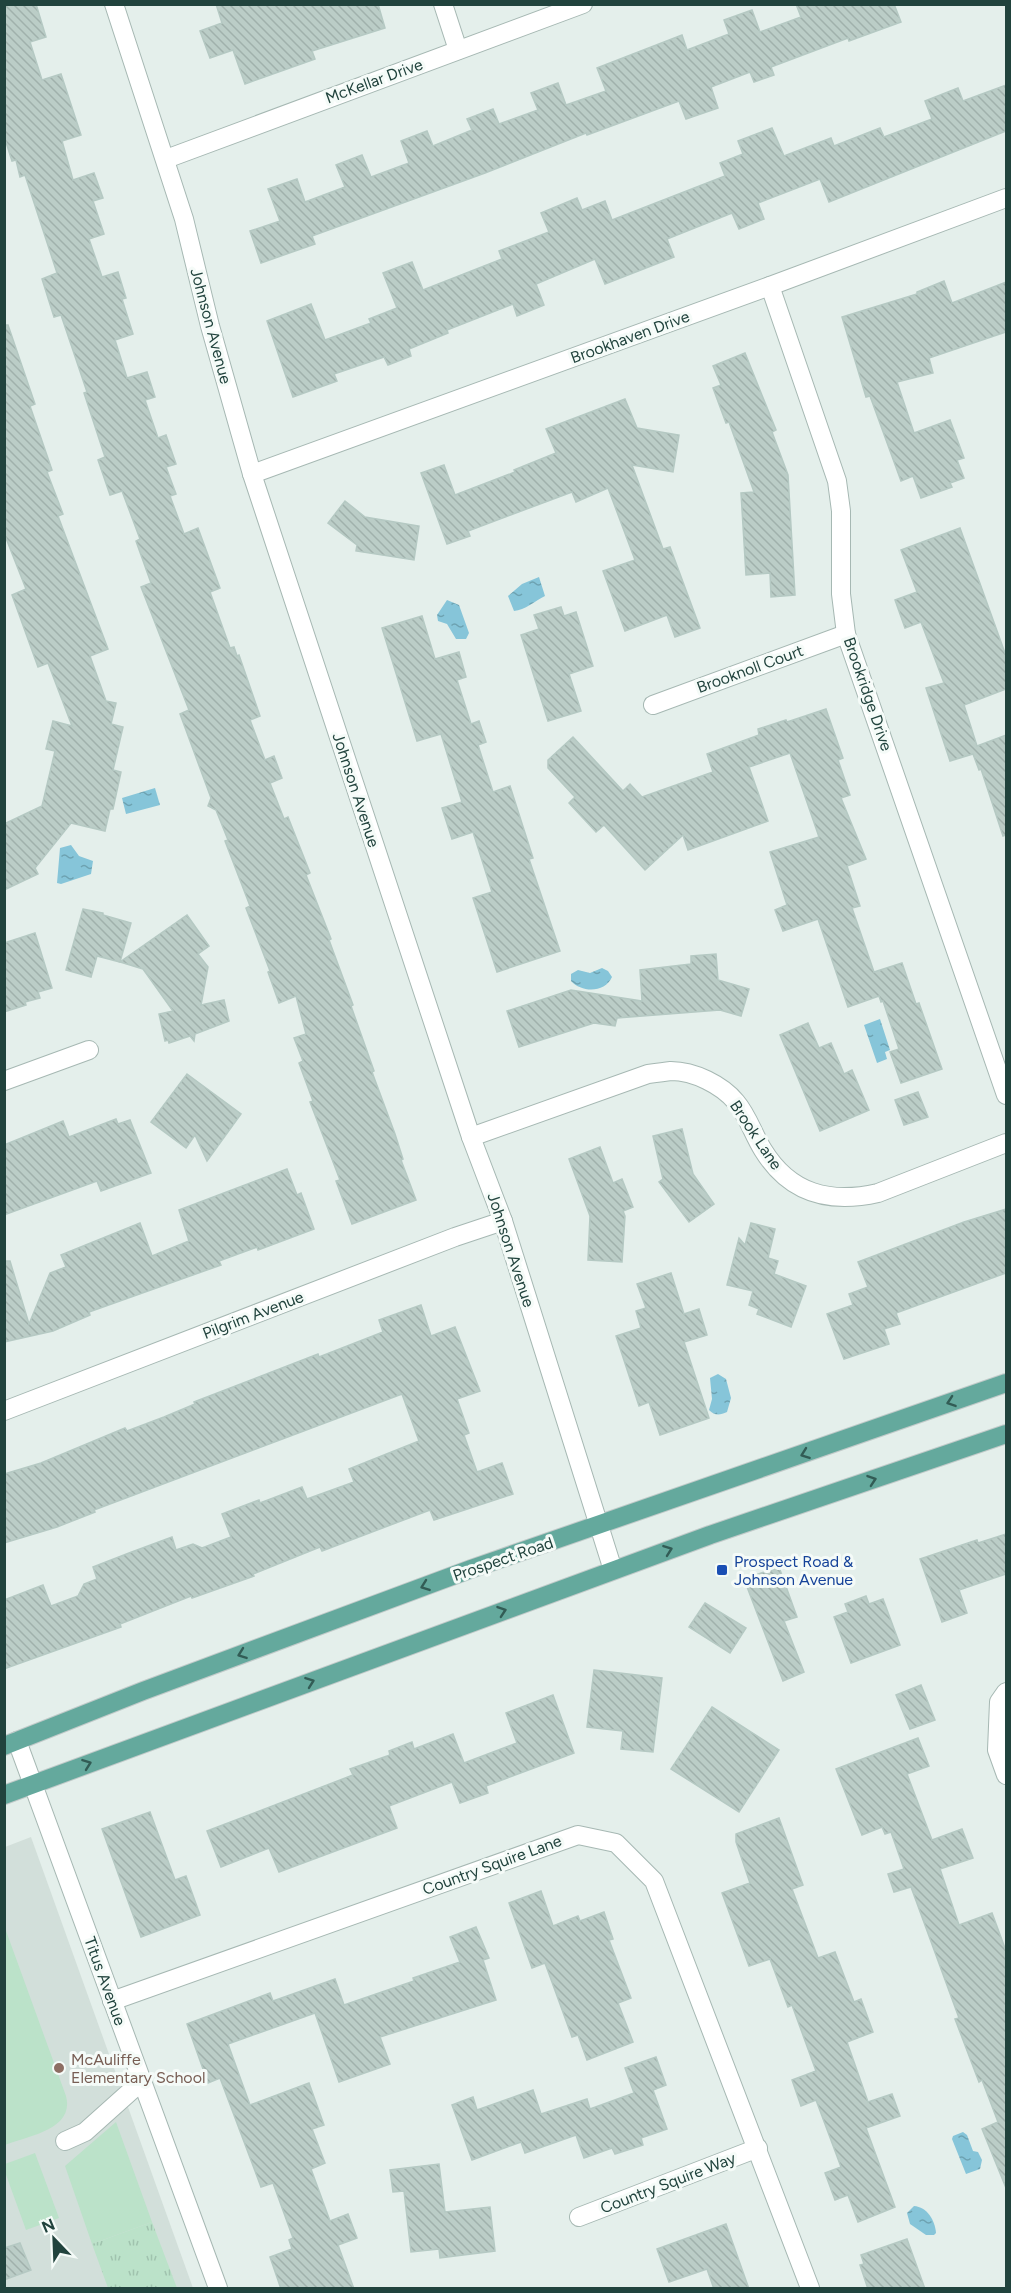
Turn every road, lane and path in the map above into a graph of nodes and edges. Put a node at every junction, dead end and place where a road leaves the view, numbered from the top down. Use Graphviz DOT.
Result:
graph roads {
  1 [pos="114,4"];
  2 [pos="443,4"];
  3 [pos="583,4"];
  4 [pos="458,50"];
  5 [pos="166,159"];
  6 [pos="1006,198"];
  7 [pos="770,286"];
  8 [pos="252,474"];
  9 [pos="846,634"];
  10 [pos="653,705"];
  11 [pos="89,1050"];
  12 [pos="4,1081"];
  13 [pos="1006,1095"];
  14 [pos="471,1137"];
  15 [pos="1006,1143"];
  16 [pos="503,1221"];
  17 [pos="1006,1383"];
  18 [pos="4,1411"];
  19 [pos="1006,1434"];
  20 [pos="599,1526"];
  21 [pos="613,1570"];
  22 [pos="1006,1692"];
  23 [pos="10,1744"];
  24 [pos="1006,1775"];
  25 [pos="33,1784"];
  26 [pos="4,1795"];
  27 [pos="112,2001"];
  28 [pos="142,2081"];
  29 [pos="65,2141"];
  30 [pos="758,2148"];
  31 [pos="579,2217"];
  32 [pos="218,2289"];
  33 [pos="810,2289"];
  1 -- 5 [label="street, Johnson Avenue"];
  2 -- 4 [label="street"];
  3 -- 4 [label="street, McKellar Drive"];
  4 -- 5 [label="street, McKellar Drive"];
  5 -- 8 [label="street, Johnson Avenue"];
  6 -- 7 [label="street, Brookhaven Drive"];
  7 -- 8 [label="street, Brookhaven Drive"];
  7 -- 9 [label="street, Brookridge Drive"];
  8 -- 14 [label="street, Johnson Avenue"];
  9 -- 10 [label="street, Brooknoll Court"];
  9 -- 13 [label="street, Brookridge Drive"];
  11 -- 12 [label="street"];
  14 -- 15 [label="street, Brook Lane"];
  14 -- 16 [label="street, Johnson Avenue"];
  16 -- 18 [label="street, Pilgrim Avenue"];
  16 -- 20 [label="street, Johnson Avenue"];
  17 -- 20 [label="main road, Prospect Road, one-way"];
  21 -- 19 [label="main road, one-way"];
  20 -- 21 [label="street, Johnson Avenue"];
  20 -- 23 [label="main road, Prospect Road, one-way"];
  25 -- 21 [label="main road, one-way"];
  22 -- 24 [label="street"];
  23 -- 25 [label="street, Titus Avenue"];
  25 -- 26 [label="main road"];
  25 -- 27 [label="street, Titus Avenue"];
  27 -- 28 [label="street, Titus Avenue"];
  27 -- 30 [label="street, Country Squire Lane"];
  28 -- 29 [label="street"];
  28 -- 32 [label="street, Titus Avenue"];
  30 -- 31 [label="street, Country Squire Way"];
  30 -- 33 [label="street, Country Squire Lane"];
}
